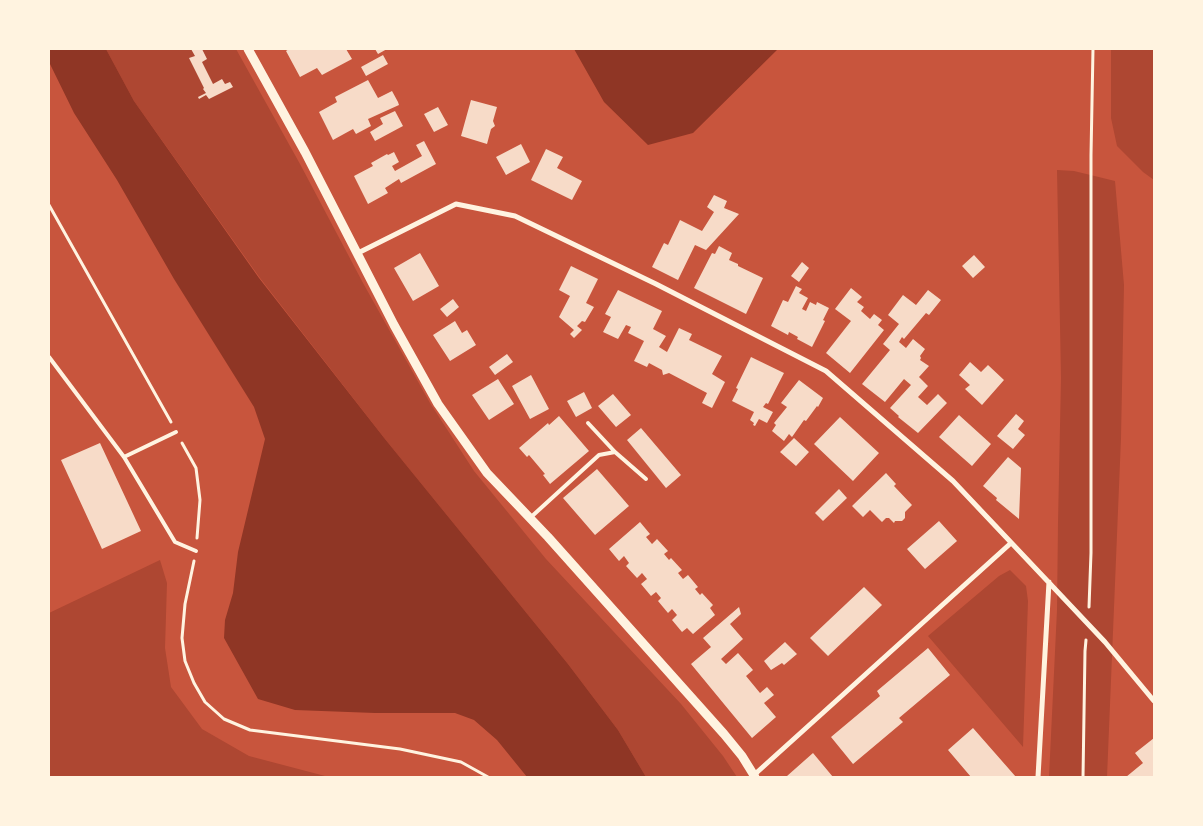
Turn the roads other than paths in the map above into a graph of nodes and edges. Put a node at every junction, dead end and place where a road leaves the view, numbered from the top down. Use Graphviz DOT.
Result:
graph roads {
  1 [pos="248,49"];
  2 [pos="358,253"];
  3 [pos="49,357"];
  4 [pos="588,423"];
  5 [pos="176,432"];
  6 [pos="615,452"];
  7 [pos="124,457"];
  8 [pos="646,479"];
  9 [pos="530,518"];
  10 [pos="1012,543"];
  11 [pos="196,551"];
  12 [pos="1048,582"];
  13 [pos="1154,700"];
  14 [pos="754,776"];
  15 [pos="1038,777"];
  1 -- 2 [label="street"];
  2 -- 9 [label="street"];
  2 -- 10 [label="street"];
  3 -- 7 [label="lane"];
  4 -- 6 [label="lane"];
  5 -- 7 [label="lane"];
  6 -- 8 [label="lane"];
  6 -- 9 [label="lane"];
  7 -- 11 [label="lane"];
  9 -- 14 [label="street"];
  10 -- 12 [label="street"];
  10 -- 14 [label="street"];
  12 -- 13 [label="street"];
  12 -- 15 [label="street"];
}
